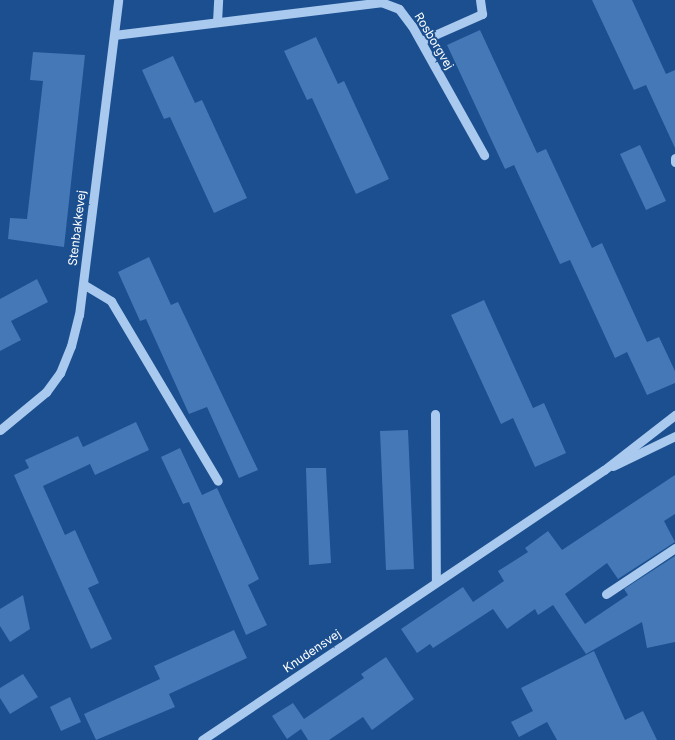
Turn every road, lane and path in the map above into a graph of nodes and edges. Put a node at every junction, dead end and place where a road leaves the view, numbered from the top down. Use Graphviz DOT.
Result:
graph roads {
  1 [pos="118,0"];
  2 [pos="218,0"];
  3 [pos="480,0"];
  4 [pos="217,22"];
  5 [pos="114,35"];
  6 [pos="421,41"];
  7 [pos="484,155"];
  8 [pos="675,158"];
  9 [pos="675,162"];
  10 [pos="83,284"];
  11 [pos="435,414"];
  12 [pos="675,415"];
  13 [pos="0,430"];
  14 [pos="675,436"];
  15 [pos="604,470"];
  16 [pos="218,481"];
  17 [pos="675,548"];
  18 [pos="436,582"];
  19 [pos="606,594"];
  20 [pos="202,740"];
  1 -- 5 [label="street, Stenbakkevej"];
  2 -- 4 [label="street"];
  3 -- 6 [label="street"];
  4 -- 5 [label="street, Rosborgvej"];
  4 -- 6 [label="street, Rosborgvej"];
  5 -- 10 [label="street, Stenbakkevej"];
  6 -- 7 [label="street, Rosborgvej"];
  8 -- 9 [label="street"];
  10 -- 13 [label="street, Stenbakkevej"];
  10 -- 16 [label="street"];
  11 -- 18 [label="street"];
  12 -- 15 [label="street, Knudensvej"];
  14 -- 15 [label="street, Knudensvej"];
  15 -- 18 [label="street, Knudensvej"];
  17 -- 19 [label="street"];
  18 -- 20 [label="street, Knudensvej"];
}
